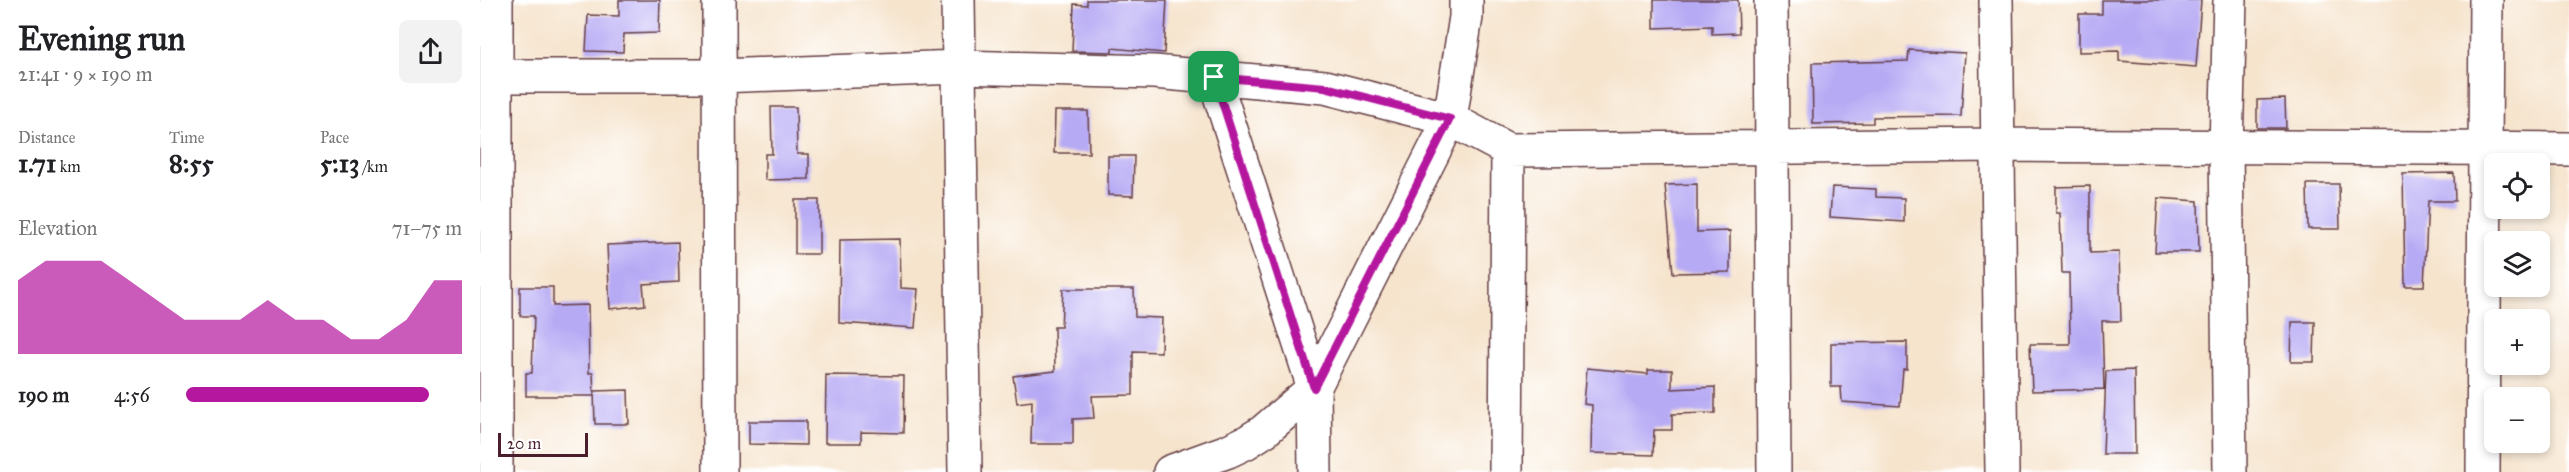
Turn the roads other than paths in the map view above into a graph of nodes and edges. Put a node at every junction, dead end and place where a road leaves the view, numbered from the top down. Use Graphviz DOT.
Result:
graph roads {
  1 [pos="496,0"];
  2 [pos="719,0"];
  3 [pos="958,0"];
  4 [pos="1466,0"];
  5 [pos="1771,0"];
  6 [pos="1996,0"];
  7 [pos="2230,0"];
  8 [pos="2486,0"];
  9 [pos="958,68"];
  10 [pos="497,76"];
  11 [pos="719,76"];
  12 [pos="1214,77"];
  13 [pos="1450,119"];
  14 [pos="1773,145"];
  15 [pos="1998,145"];
  16 [pos="2226,147"];
  17 [pos="2569,149"];
  18 [pos="1508,150"];
  19 [pos="2485,150"];
  20 [pos="1314,388"];
  21 [pos="496,472"];
  22 [pos="720,472"];
  23 [pos="965,472"];
  24 [pos="1170,472"];
  25 [pos="1315,472"];
  26 [pos="1506,472"];
  27 [pos="1774,472"];
  28 [pos="2002,472"];
  29 [pos="2230,472"];
  30 [pos="2483,472"];
  1 -- 10 [label="street"];
  2 -- 11 [label="street"];
  3 -- 9 [label="street"];
  4 -- 13 [label="street"];
  5 -- 14 [label="street"];
  6 -- 15 [label="street"];
  7 -- 16 [label="street"];
  8 -- 19 [label="street"];
  9 -- 11 [label="street"];
  9 -- 12 [label="street"];
  9 -- 23 [label="street"];
  10 -- 11 [label="street"];
  10 -- 21 [label="street"];
  11 -- 22 [label="street"];
  12 -- 13 [label="street"];
  12 -- 20 [label="street"];
  13 -- 18 [label="street"];
  13 -- 20 [label="street"];
  14 -- 15 [label="street"];
  14 -- 18 [label="street"];
  14 -- 27 [label="street"];
  15 -- 16 [label="street"];
  15 -- 28 [label="street"];
  16 -- 19 [label="street"];
  16 -- 29 [label="street"];
  17 -- 19 [label="street"];
  18 -- 26 [label="street"];
  19 -- 30 [label="street"];
  20 -- 24 [label="street"];
  20 -- 25 [label="street"];
}
